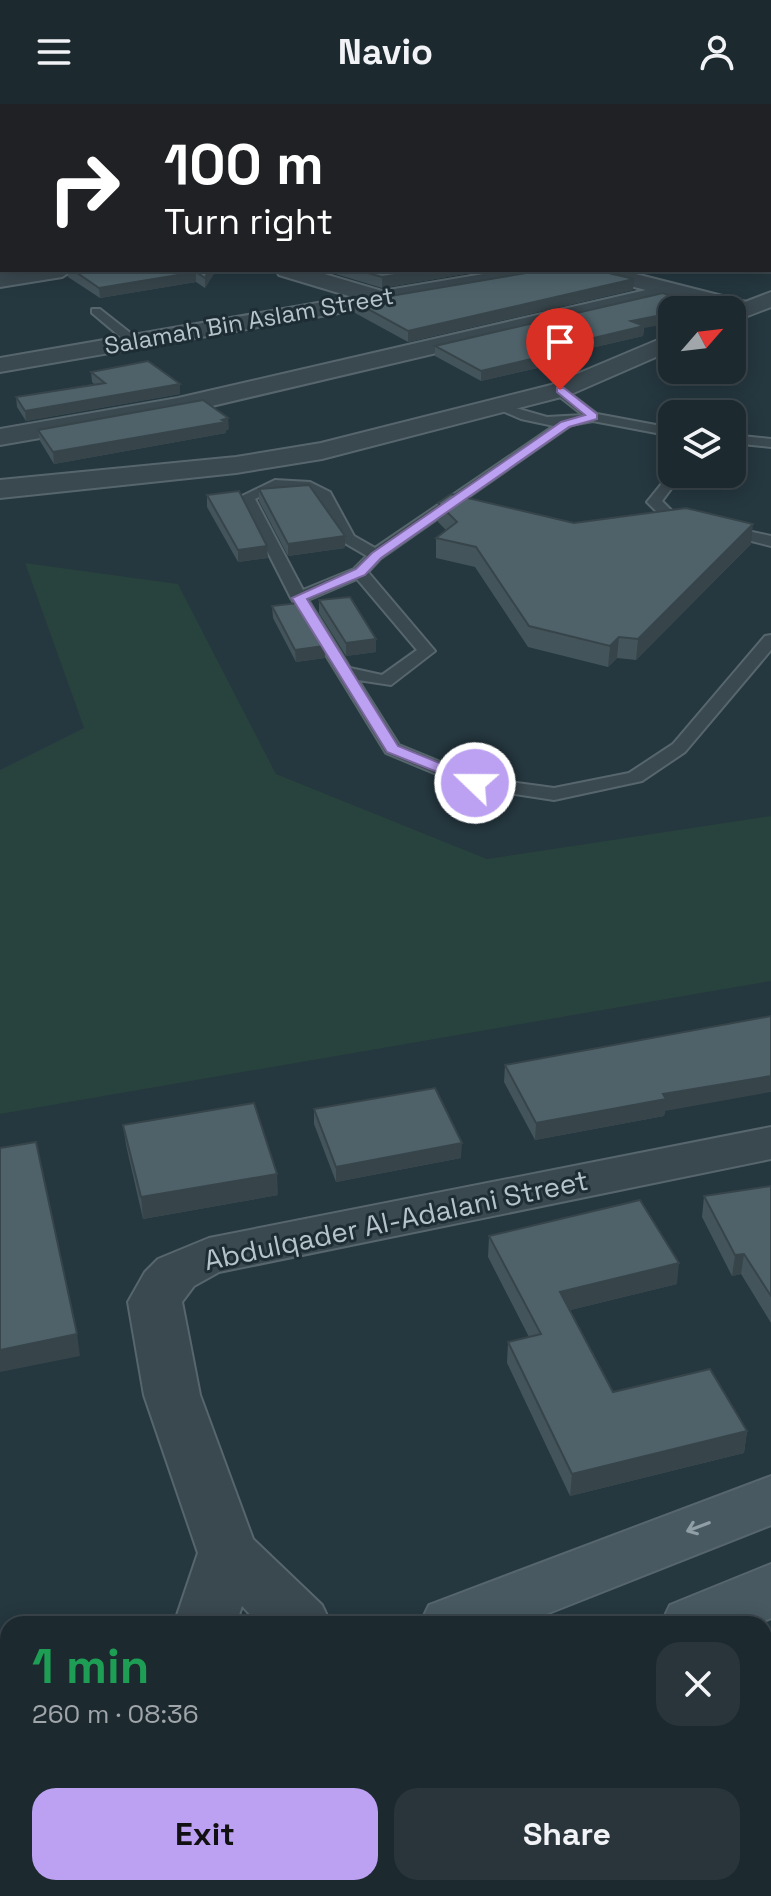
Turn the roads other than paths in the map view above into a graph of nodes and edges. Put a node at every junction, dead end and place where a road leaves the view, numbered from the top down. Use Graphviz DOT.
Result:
graph roads {
  1 [pos="49,272"];
  2 [pos="294,272"];
  3 [pos="533,272"];
  4 [pos="601,272"];
  5 [pos="2,279"];
  6 [pos="672,291"];
  7 [pos="688,296"];
  8 [pos="380,298"];
  9 [pos="771,299"];
  10 [pos="746,309"];
  11 [pos="96,311"];
  12 [pos="771,323"];
  13 [pos="746,332"];
  14 [pos="134,342"];
  15 [pos="658,347"];
  16 [pos="658,362"];
  17 [pos="0,365"];
  18 [pos="567,387"];
  19 [pos="503,406"];
  20 [pos="593,417"];
  21 [pos="542,423"];
  22 [pos="565,424"];
  23 [pos="658,430"];
  24 [pos="0,437"];
  25 [pos="746,440"];
  26 [pos="771,443"];
  27 [pos="483,480"];
  28 [pos="664,488"];
  29 [pos="0,489"];
  30 [pos="771,541"];
  31 [pos="376,555"];
  32 [pos="360,572"];
  33 [pos="299,598"];
  34 [pos="771,640"];
  35 [pos="344,672"];
  36 [pos="771,1143"];
  37 [pos="771,1500"];
  38 [pos="228,1553"];
  39 [pos="771,1590"];
  40 [pos="208,1616"];
  41 [pos="292,1616"];
  42 [pos="472,1616"];
  43 [pos="711,1616"];
  1 -- 5 [label="street"];
  2 -- 8 [label="street"];
  3 -- 8 [label="street, Salamah Bin Aslam Street"];
  4 -- 6 [label="street"];
  6 -- 7 [label="street"];
  6 -- 24 [label="street"];
  8 -- 14 [label="street, Salamah Bin Aslam Street"];
  9 -- 10 [label="street"];
  11 -- 14 [label="lane"];
  12 -- 13 [label="street"];
  14 -- 17 [label="street, Salamah Bin Aslam Street"];
  15 -- 18 [label="street"];
  16 -- 18 [label="street"];
  18 -- 19 [label="street"];
  18 -- 20 [label="lane"];
  19 -- 21 [label="lane"];
  19 -- 29 [label="street"];
  20 -- 22 [label="lane"];
  20 -- 23 [label="lane"];
  21 -- 22 [label="lane"];
  21 -- 27 [label="lane"];
  22 -- 27 [label="lane"];
  25 -- 26 [label="lane"];
  27 -- 31 [label="lane"];
  28 -- 30 [label="lane"];
  31 -- 32 [label="lane"];
  31 -- 33 [label="lane"];
  32 -- 33 [label="lane"];
  32 -- 35 [label="lane"];
  33 -- 35 [label="lane"];
  34 -- 35 [label="lane"];
  36 -- 38 [label="street, Abdulqader Al-Adalani Street"];
  37 -- 42 [label="main road, one-way"];
  38 -- 40 [label="street"];
  38 -- 41 [label="street, Abdulqader Al-Adalani Street"];
  39 -- 43 [label="main road"];
}
